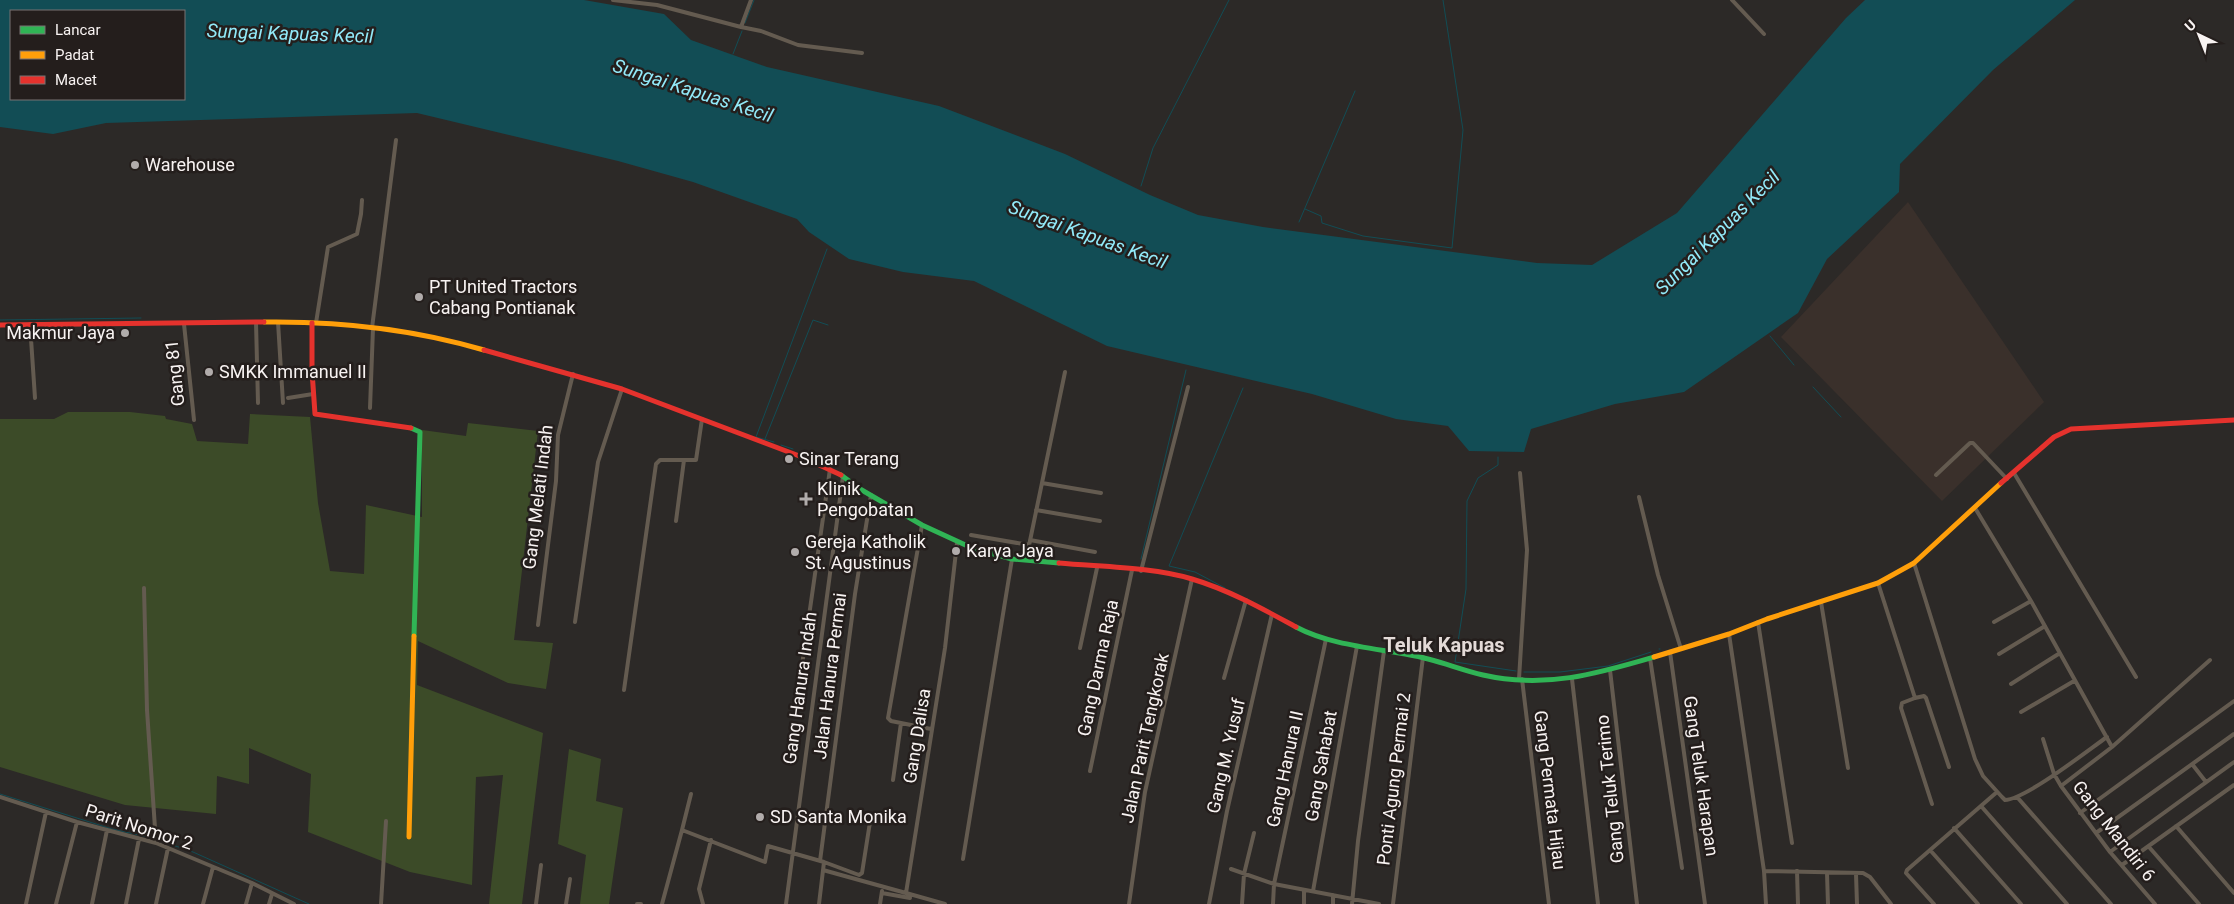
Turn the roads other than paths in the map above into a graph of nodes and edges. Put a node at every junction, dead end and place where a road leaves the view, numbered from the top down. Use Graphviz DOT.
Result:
graph roads {
  1 [pos="613,0"];
  2 [pos="751,0"];
  3 [pos="1732,0"];
  4 [pos="631,1"];
  5 [pos="741,27"];
  6 [pos="1764,34"];
  7 [pos="862,53"];
  8 [pos="396,140"];
  9 [pos="362,200"];
  10 [pos="256,322"];
  11 [pos="278,322"];
  12 [pos="314,323"];
  13 [pos="30,324"];
  14 [pos="184,324"];
  15 [pos="0,325"];
  16 [pos="373,328"];
  17 [pos="1065,372"];
  18 [pos="573,374"];
  19 [pos="1188,387"];
  20 [pos="622,389"];
  21 [pos="313,394"];
  22 [pos="35,398"];
  23 [pos="288,398"];
  24 [pos="258,403"];
  25 [pos="284,403"];
  26 [pos="370,408"];
  27 [pos="702,419"];
  28 [pos="194,420"];
  29 [pos="2234,420"];
  30 [pos="684,460"];
  31 [pos="830,469"];
  32 [pos="1520,473"];
  33 [pos="2014,473"];
  34 [pos="1936,475"];
  35 [pos="843,476"];
  36 [pos="2008,479"];
  37 [pos="1042,482"];
  38 [pos="1101,493"];
  39 [pos="871,495"];
  40 [pos="1639,498"];
  41 [pos="1975,508"];
  42 [pos="1036,510"];
  43 [pos="676,521"];
  44 [pos="1100,521"];
  45 [pos="922,525"];
  46 [pos="971,534"];
  47 [pos="1029,542"];
  48 [pos="957,543"];
  49 [pos="1095,552"];
  50 [pos="1012,559"];
  51 [pos="1026,560"];
  52 [pos="1914,563"];
  53 [pos="1096,568"];
  54 [pos="1132,570"];
  55 [pos="1141,571"];
  56 [pos="1192,579"];
  57 [pos="1878,583"];
  58 [pos="144,588"];
  59 [pos="1246,600"];
  60 [pos="2031,601"];
  61 [pos="1821,602"];
  62 [pos="1272,614"];
  63 [pos="575,622"];
  64 [pos="1758,622"];
  65 [pos="1994,622"];
  66 [pos="538,625"];
  67 [pos="2045,626"];
  68 [pos="1729,634"];
  69 [pos="1326,639"];
  70 [pos="1357,646"];
  71 [pos="1080,648"];
  72 [pos="1681,649"];
  73 [pos="1384,651"];
  74 [pos="1670,652"];
  75 [pos="2060,653"];
  76 [pos="1999,654"];
  77 [pos="1424,657"];
  78 [pos="1650,658"];
  79 [pos="2210,660"];
  80 [pos="1610,670"];
  81 [pos="2136,677"];
  82 [pos="1224,678"];
  83 [pos="1521,679"];
  84 [pos="1572,679"];
  85 [pos="2074,681"];
  86 [pos="2012,684"];
  87 [pos="799,686"];
  88 [pos="624,690"];
  89 [pos="1915,698"];
  90 [pos="2234,701"];
  91 [pos="2021,712"];
  92 [pos="901,723"];
  93 [pos="931,729"];
  94 [pos="2234,734"];
  95 [pos="2107,737"];
  96 [pos="2043,739"];
  97 [pos="2112,747"];
  98 [pos="2234,762"];
  99 [pos="2192,764"];
  100 [pos="1948,767"];
  101 [pos="1848,768"];
  102 [pos="1090,771"];
  103 [pos="2054,774"];
  104 [pos="893,780"];
  105 [pos="2206,782"];
  106 [pos="2234,784"];
  107 [pos="2061,786"];
  108 [pos="1997,792"];
  109 [pos="691,794"];
  110 [pos="0,797"];
  111 [pos="2017,797"];
  112 [pos="1932,804"];
  113 [pos="1981,806"];
  114 [pos="46,812"];
  115 [pos="2080,813"];
  116 [pos="386,821"];
  117 [pos="77,822"];
  118 [pos="870,822"];
  119 [pos="2176,826"];
  120 [pos="1954,828"];
  121 [pos="107,830"];
  122 [pos="682,830"];
  123 [pos="1254,833"];
  124 [pos="2096,833"];
  125 [pos="408,837"];
  126 [pos="140,839"];
  127 [pos="711,840"];
  128 [pos="156,843"];
  129 [pos="1792,843"];
  130 [pos="2149,847"];
  131 [pos="168,848"];
  132 [pos="1930,850"];
  133 [pos="792,851"];
  134 [pos="2110,852"];
  135 [pos="963,859"];
  136 [pos="822,861"];
  137 [pos="2122,865"];
  138 [pos="541,866"];
  139 [pos="213,867"];
  140 [pos="1231,868"];
  141 [pos="1682,868"];
  142 [pos="823,870"];
  143 [pos="1764,871"];
  144 [pos="1797,871"];
  145 [pos="1827,873"];
  146 [pos="1244,874"];
  147 [pos="1856,874"];
  148 [pos="570,879"];
  149 [pos="252,884"];
  150 [pos="1274,884"];
  151 [pos="883,886"];
  152 [pos="1304,890"];
  153 [pos="1313,891"];
  154 [pos="882,893"];
  155 [pos="906,893"];
  156 [pos="2234,893"];
  157 [pos="272,894"];
  158 [pos="1333,895"];
  159 [pos="910,898"];
  160 [pos="926,898"];
  161 [pos="1886,898"];
  162 [pos="1352,899"];
  163 [pos="286,902"];
  164 [pos="26,904"];
  165 [pos="56,904"];
  166 [pos="92,904"];
  167 [pos="126,904"];
  168 [pos="156,904"];
  169 [pos="203,904"];
  170 [pos="246,904"];
  171 [pos="268,904"];
  172 [pos="294,904"];
  173 [pos="381,904"];
  174 [pos="536,904"];
  175 [pos="566,904"];
  176 [pos="662,904"];
  177 [pos="702,904"];
  178 [pos="786,904"];
  179 [pos="819,904"];
  180 [pos="880,904"];
  181 [pos="926,904"];
  182 [pos="945,904"];
  183 [pos="1129,904"];
  184 [pos="1209,904"];
  185 [pos="1242,904"];
  186 [pos="1273,904"];
  187 [pos="1304,904"];
  188 [pos="1333,904"];
  189 [pos="1352,904"];
  190 [pos="1378,904"];
  191 [pos="1393,904"];
  192 [pos="1550,904"];
  193 [pos="1598,904"];
  194 [pos="1637,904"];
  195 [pos="1706,904"];
  196 [pos="1766,904"];
  197 [pos="1798,904"];
  198 [pos="1828,904"];
  199 [pos="1857,904"];
  200 [pos="1886,904"];
  201 [pos="1891,904"];
  202 [pos="1934,904"];
  203 [pos="1978,904"];
  204 [pos="2022,904"];
  205 [pos="2066,904"];
  206 [pos="2111,904"];
  207 [pos="2155,904"];
  208 [pos="2199,904"];
  1 -- 4 [label="street"];
  2 -- 5 [label="street"];
  3 -- 6 [label="street"];
  4 -- 5 [label="street"];
  5 -- 7 [label="street"];
  8 -- 16 [label="street"];
  9 -- 12 [label="street"];
  10 -- 11 [label="main road"];
  10 -- 14 [label="main road"];
  10 -- 24 [label="street"];
  11 -- 12 [label="main road"];
  11 -- 25 [label="street"];
  12 -- 16 [label="main road"];
  12 -- 21 [label="main road"];
  13 -- 14 [label="main road"];
  13 -- 15 [label="main road"];
  13 -- 22 [label="street"];
  14 -- 28 [label="street, Gang 81"];
  16 -- 18 [label="main road"];
  16 -- 26 [label="street"];
  17 -- 37 [label="street"];
  18 -- 20 [label="main road"];
  18 -- 66 [label="street, Gang Melati Indah"];
  19 -- 55 [label="street"];
  20 -- 27 [label="main road"];
  20 -- 63 [label="street"];
  21 -- 23 [label="street"];
  21 -- 125 [label="main road"];
  27 -- 30 [label="street"];
  27 -- 31 [label="main road"];
  29 -- 33 [label="main road"];
  30 -- 43 [label="street"];
  30 -- 88 [label="street"];
  31 -- 35 [label="main road"];
  31 -- 87 [label="street"];
  32 -- 83 [label="street, Gang Permata Hijau"];
  33 -- 36 [label="main road"];
  33 -- 81 [label="street"];
  34 -- 36 [label="street"];
  35 -- 39 [label="main road"];
  35 -- 133 [label="street, Gang Hanura Indah"];
  36 -- 41 [label="main road"];
  37 -- 38 [label="street"];
  37 -- 42 [label="street"];
  39 -- 45 [label="main road"];
  39 -- 136 [label="street, Jalan Hanura Permai"];
  40 -- 72 [label="street"];
  41 -- 52 [label="main road"];
  41 -- 60 [label="street"];
  42 -- 44 [label="street"];
  42 -- 47 [label="street"];
  45 -- 48 [label="main road"];
  45 -- 92 [label="street"];
  46 -- 47 [label="street"];
  47 -- 49 [label="street"];
  47 -- 51 [label="street"];
  48 -- 50 [label="main road"];
  48 -- 93 [label="street, Gang Dalisa"];
  50 -- 51 [label="main road"];
  50 -- 135 [label="street"];
  51 -- 53 [label="main road"];
  52 -- 57 [label="main road"];
  52 -- 108 [label="street"];
  53 -- 54 [label="main road"];
  53 -- 71 [label="street"];
  54 -- 55 [label="main road"];
  54 -- 102 [label="street, Gang Darma Raja"];
  55 -- 56 [label="main road"];
  56 -- 59 [label="main road"];
  56 -- 183 [label="street, Jalan Parit Tengkorak"];
  57 -- 61 [label="main road"];
  57 -- 89 [label="street"];
  58 -- 128 [label="street"];
  59 -- 62 [label="main road"];
  59 -- 82 [label="street"];
  60 -- 65 [label="street"];
  60 -- 67 [label="street"];
  61 -- 64 [label="main road"];
  61 -- 101 [label="street"];
  62 -- 69 [label="main road"];
  62 -- 184 [label="street, Gang M. Yusuf"];
  64 -- 68 [label="main road"];
  64 -- 129 [label="street"];
  67 -- 75 [label="street"];
  67 -- 76 [label="street"];
  68 -- 72 [label="main road"];
  68 -- 143 [label="street"];
  69 -- 70 [label="main road"];
  69 -- 150 [label="street, Gang Hanura II"];
  70 -- 73 [label="main road"];
  70 -- 153 [label="street, Gang Sahabat"];
  72 -- 74 [label="main road"];
  73 -- 77 [label="main road"];
  73 -- 162 [label="street"];
  74 -- 78 [label="main road"];
  74 -- 195 [label="street, Gang Teluk Harapan"];
  75 -- 85 [label="street"];
  75 -- 86 [label="street"];
  77 -- 83 [label="main road"];
  77 -- 191 [label="street, Ponti Agung Permai 2"];
  78 -- 80 [label="main road"];
  78 -- 141 [label="street"];
  79 -- 97 [label="street"];
  80 -- 84 [label="main road"];
  80 -- 194 [label="street, Gang Teluk Terimo"];
  83 -- 84 [label="main road"];
  83 -- 192 [label="street, Gang Permata Hijau"];
  84 -- 193 [label="street"];
  85 -- 91 [label="street"];
  85 -- 95 [label="street"];
  89 -- 100 [label="street"];
  89 -- 112 [label="street"];
  90 -- 115 [label="street"];
  92 -- 93 [label="street"];
  92 -- 104 [label="street"];
  93 -- 155 [label="street, Gang Dalisa"];
  94 -- 99 [label="street"];
  95 -- 97 [label="street"];
  95 -- 103 [label="street"];
  96 -- 103 [label="street, Gang Mandiri 6"];
  97 -- 107 [label="street"];
  98 -- 105 [label="street"];
  99 -- 105 [label="street"];
  99 -- 124 [label="street"];
  103 -- 107 [label="street, Gang Mandiri 6"];
  103 -- 111 [label="street"];
  105 -- 134 [label="street"];
  106 -- 119 [label="street"];
  107 -- 115 [label="street, Gang Mandiri 6"];
  108 -- 111 [label="street"];
  108 -- 113 [label="street"];
  109 -- 122 [label="street"];
  110 -- 114 [label="street, Parit Nomor 2"];
  111 -- 206 [label="street"];
  113 -- 120 [label="street"];
  113 -- 205 [label="street"];
  114 -- 117 [label="street, Parit Nomor 2"];
  114 -- 164 [label="street"];
  115 -- 124 [label="street, Gang Mandiri 6"];
  116 -- 173 [label="street"];
  117 -- 121 [label="street, Parit Nomor 2"];
  117 -- 165 [label="street"];
  118 -- 136 [label="street"];
  119 -- 130 [label="street"];
  119 -- 156 [label="street"];
  120 -- 132 [label="street"];
  120 -- 204 [label="street"];
  121 -- 126 [label="street, Parit Nomor 2"];
  121 -- 166 [label="street"];
  122 -- 127 [label="street"];
  122 -- 176 [label="street"];
  123 -- 146 [label="street"];
  124 -- 134 [label="street, Gang Mandiri 6"];
  126 -- 128 [label="street, Parit Nomor 2"];
  126 -- 167 [label="street"];
  127 -- 133 [label="street"];
  127 -- 177 [label="street"];
  128 -- 131 [label="street, Parit Nomor 2"];
  130 -- 137 [label="street"];
  130 -- 208 [label="street"];
  131 -- 139 [label="street, Parit Nomor 2"];
  131 -- 168 [label="street"];
  132 -- 202 [label="street"];
  132 -- 203 [label="street"];
  133 -- 136 [label="street"];
  133 -- 178 [label="street, Gang Hanura Indah"];
  134 -- 137 [label="street, Gang Mandiri 6"];
  136 -- 142 [label="street, Jalan Hanura Permai"];
  137 -- 207 [label="street, Gang Mandiri 6"];
  138 -- 174 [label="street"];
  139 -- 149 [label="street, Parit Nomor 2"];
  139 -- 169 [label="street"];
  140 -- 146 [label="street"];
  142 -- 151 [label="street"];
  142 -- 179 [label="street, Jalan Hanura Permai"];
  143 -- 144 [label="street"];
  143 -- 196 [label="street"];
  144 -- 145 [label="street"];
  144 -- 197 [label="street"];
  145 -- 147 [label="street"];
  145 -- 198 [label="street"];
  146 -- 150 [label="street"];
  146 -- 185 [label="street"];
  147 -- 161 [label="street"];
  147 -- 199 [label="street"];
  148 -- 175 [label="street"];
  149 -- 157 [label="street, Parit Nomor 2"];
  149 -- 170 [label="street"];
  150 -- 152 [label="street"];
  150 -- 186 [label="street, Gang Hanura II"];
  151 -- 154 [label="street"];
  151 -- 155 [label="street"];
  152 -- 153 [label="street"];
  152 -- 187 [label="street"];
  153 -- 158 [label="street"];
  154 -- 159 [label="street"];
  154 -- 180 [label="street"];
  155 -- 160 [label="street"];
  157 -- 163 [label="street, Parit Nomor 2"];
  157 -- 171 [label="street"];
  158 -- 162 [label="street"];
  158 -- 188 [label="street"];
  160 -- 181 [label="street"];
  160 -- 182 [label="street"];
  161 -- 200 [label="street"];
  161 -- 201 [label="street"];
  162 -- 189 [label="street"];
  162 -- 190 [label="street"];
  163 -- 172 [label="street, Parit Nomor 2"];
}
